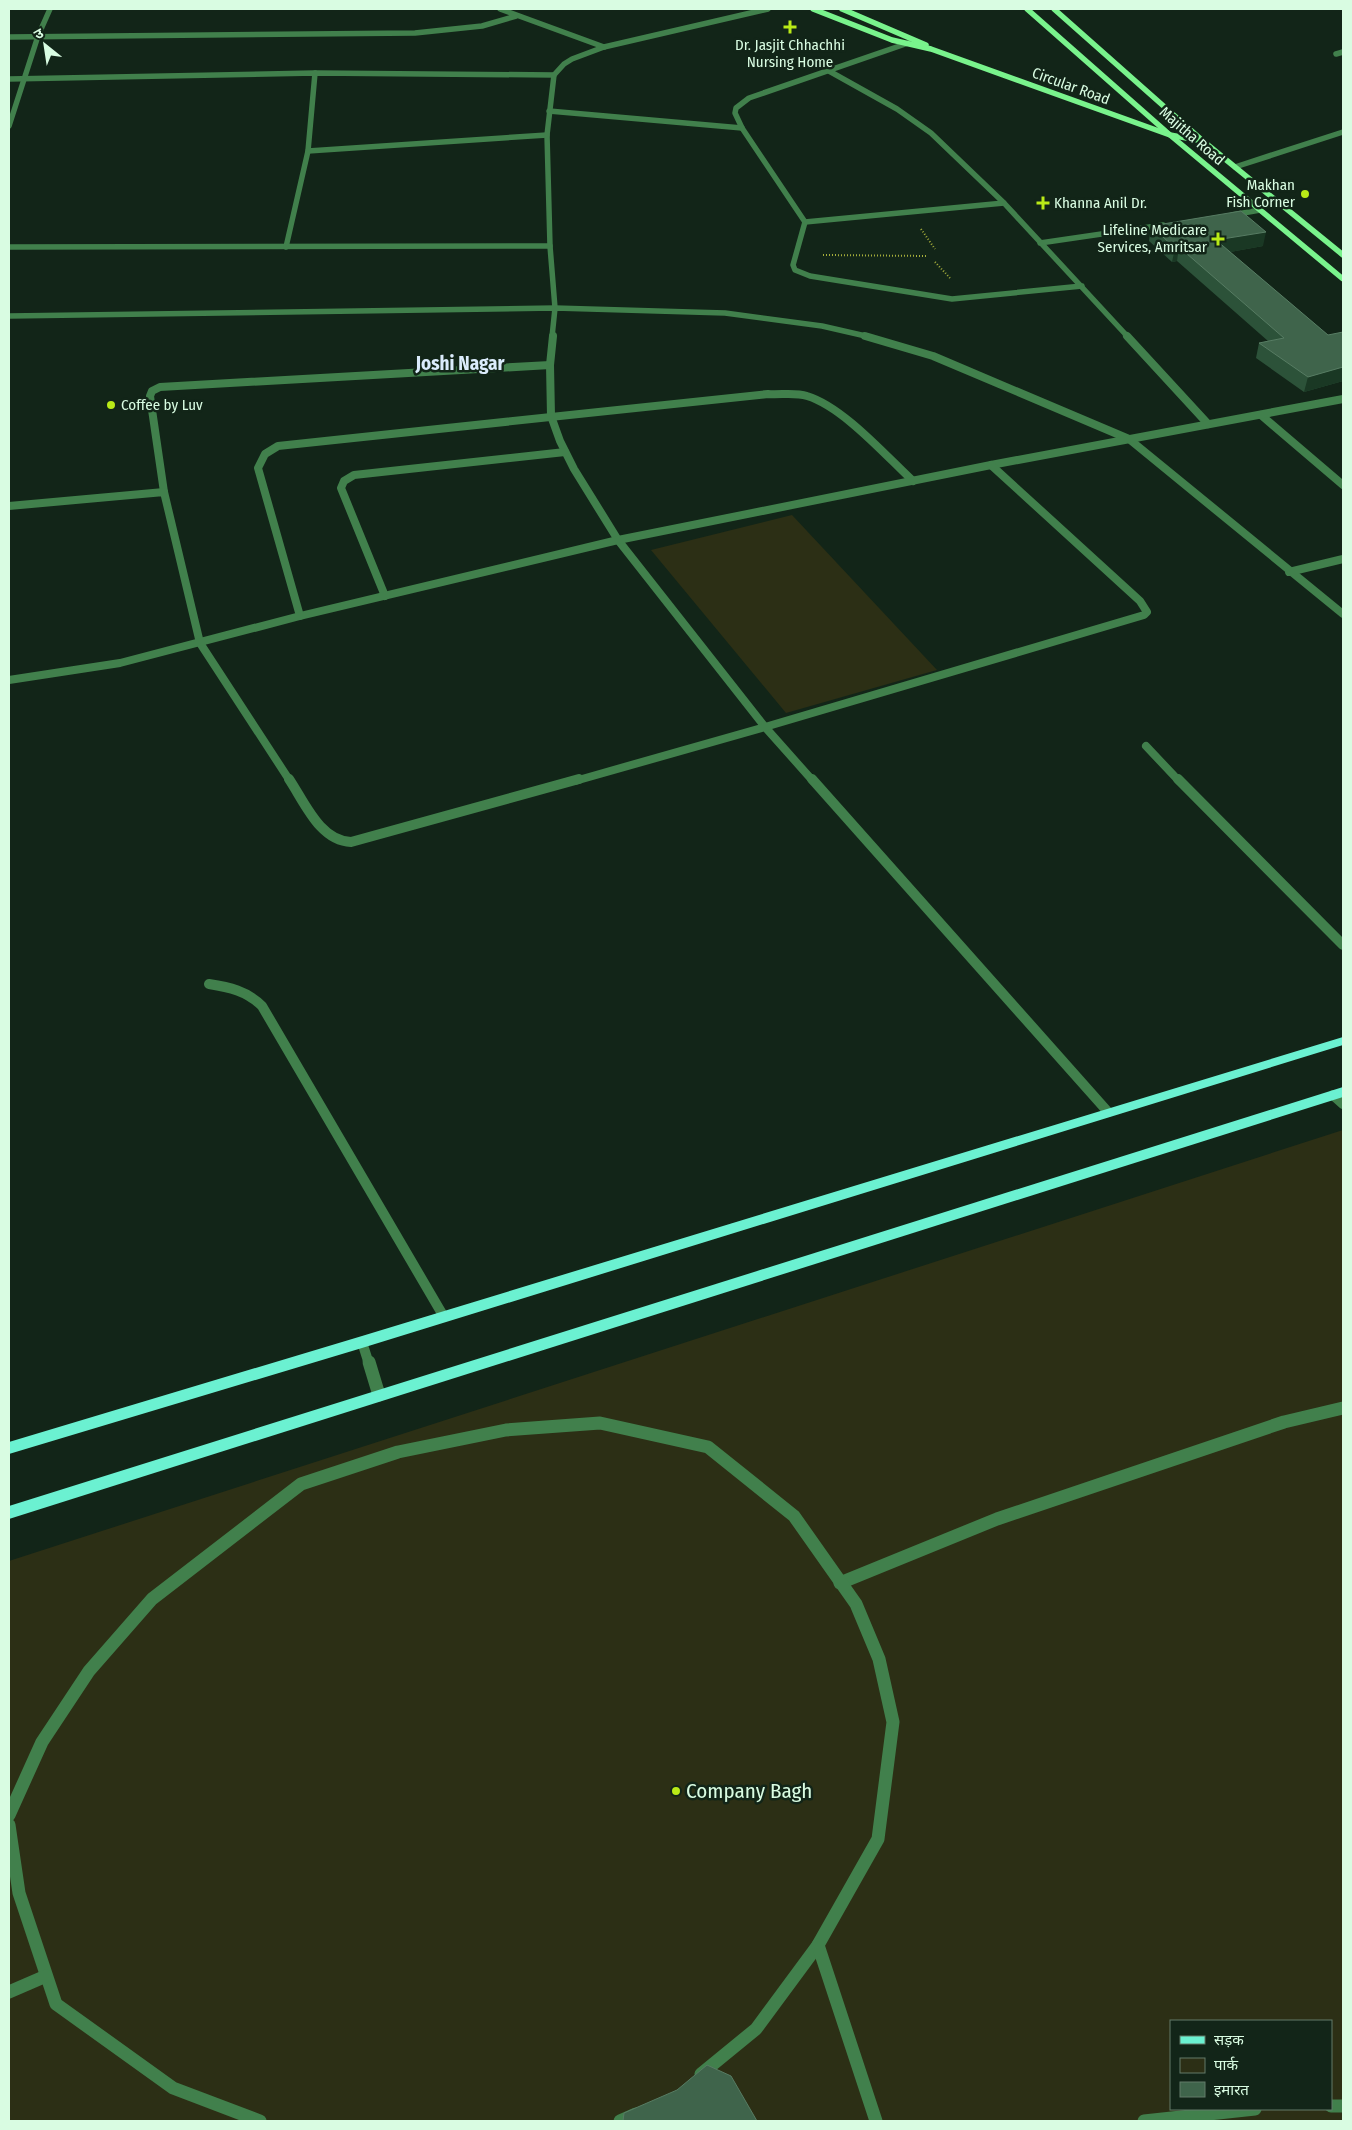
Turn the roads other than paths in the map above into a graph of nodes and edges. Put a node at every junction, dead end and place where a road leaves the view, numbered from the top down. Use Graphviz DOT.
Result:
graph roads {
  1 [pos="50,9"];
  2 [pos="500,9"];
  3 [pos="768,9"];
  4 [pos="813,9"];
  5 [pos="842,9"];
  6 [pos="1027,9"];
  7 [pos="1054,9"];
  8 [pos="516,16"];
  9 [pos="38,36"];
  10 [pos="9,37"];
  11 [pos="918,40"];
  12 [pos="906,45"];
  13 [pos="604,47"];
  14 [pos="931,49"];
  15 [pos="1343,52"];
  16 [pos="1336,54"];
  17 [pos="829,71"];
  18 [pos="315,73"];
  19 [pos="554,75"];
  20 [pos="9,78"];
  21 [pos="24,78"];
  22 [pos="549,111"];
  23 [pos="9,126"];
  24 [pos="742,128"];
  25 [pos="1343,132"];
  26 [pos="547,135"];
  27 [pos="1170,135"];
  28 [pos="1203,141"];
  29 [pos="308,151"];
  30 [pos="1235,167"];
  31 [pos="1004,203"];
  32 [pos="1260,210"];
  33 [pos="1222,216"];
  34 [pos="805,222"];
  35 [pos="1174,223"];
  36 [pos="1040,243"];
  37 [pos="286,246"];
  38 [pos="550,246"];
  39 [pos="9,247"];
  40 [pos="1343,255"];
  41 [pos="1343,279"];
  42 [pos="1082,286"];
  43 [pos="555,308"];
  44 [pos="9,316"];
  45 [pos="550,365"];
  46 [pos="1343,399"];
  47 [pos="1261,415"];
  48 [pos="551,416"];
  49 [pos="1208,424"];
  50 [pos="1129,439"];
  51 [pos="565,452"];
  52 [pos="991,465"];
  53 [pos="913,481"];
  54 [pos="1343,485"];
  55 [pos="164,492"];
  56 [pos="9,506"];
  57 [pos="618,540"];
  58 [pos="1343,559"];
  59 [pos="1289,572"];
  60 [pos="385,596"];
  61 [pos="1343,614"];
  62 [pos="300,616"];
  63 [pos="200,643"];
  64 [pos="9,680"];
  65 [pos="765,727"];
  66 [pos="1146,746"];
  67 [pos="1343,945"];
  68 [pos="209,984"];
  69 [pos="1343,1041"];
  70 [pos="1340,1097"];
  71 [pos="1108,1112"];
  72 [pos="444,1317"];
  73 [pos="362,1342"];
  74 [pos="379,1395"];
  75 [pos="1343,1408"];
  76 [pos="9,1448"];
  77 [pos="9,1513"];
  78 [pos="840,1582"];
  79 [pos="9,1815"];
  80 [pos="9,1825"];
  81 [pos="818,1945"];
  82 [pos="46,1976"];
  83 [pos="9,1992"];
  84 [pos="688,2085"];
  85 [pos="647,2109"];
  86 [pos="1245,2110"];
  87 [pos="260,2121"];
  88 [pos="620,2121"];
  89 [pos="876,2121"];
  90 [pos="1144,2121"];
  1 -- 9 [label="street"];
  2 -- 8 [label="street"];
  3 -- 13 [label="street"];
  4 -- 12 [label="main road, Circular Road"];
  5 -- 11 [label="main road, Circular Road"];
  6 -- 27 [label="main road, Majitha Road"];
  7 -- 28 [label="main road, Majitha Road"];
  8 -- 9 [label="street"];
  8 -- 13 [label="street"];
  9 -- 10 [label="street"];
  9 -- 21 [label="street"];
  11 -- 12 [label="street"];
  11 -- 14 [label="main road, Circular Road"];
  12 -- 14 [label="main road, Circular Road"];
  12 -- 17 [label="street"];
  13 -- 19 [label="street"];
  14 -- 27 [label="main road, Circular Road"];
  15 -- 16 [label="street"];
  17 -- 24 [label="street"];
  17 -- 31 [label="street"];
  18 -- 19 [label="street"];
  18 -- 21 [label="street"];
  18 -- 29 [label="street"];
  19 -- 22 [label="street"];
  20 -- 21 [label="street"];
  21 -- 23 [label="street"];
  22 -- 24 [label="street"];
  22 -- 26 [label="street"];
  24 -- 34 [label="street"];
  25 -- 30 [label="street"];
  26 -- 29 [label="street"];
  26 -- 38 [label="street"];
  27 -- 28 [label="main road, Circular Road"];
  27 -- 32 [label="main road, Majitha Road"];
  28 -- 30 [label="main road, Majitha Road"];
  29 -- 37 [label="street"];
  30 -- 40 [label="main road, Majitha Road"];
  31 -- 34 [label="street"];
  31 -- 36 [label="street"];
  32 -- 33 [label="street"];
  32 -- 41 [label="main road, Majitha Road"];
  34 -- 42 [label="street"];
  35 -- 36 [label="street"];
  36 -- 42 [label="street"];
  37 -- 38 [label="street"];
  37 -- 39 [label="street"];
  38 -- 43 [label="street"];
  42 -- 49 [label="street"];
  43 -- 44 [label="street"];
  43 -- 45 [label="street"];
  43 -- 50 [label="street"];
  45 -- 48 [label="street"];
  45 -- 55 [label="street"];
  46 -- 47 [label="street"];
  47 -- 49 [label="street"];
  47 -- 54 [label="street"];
  48 -- 51 [label="street"];
  48 -- 53 [label="street"];
  48 -- 62 [label="street"];
  49 -- 50 [label="street"];
  50 -- 52 [label="street"];
  50 -- 59 [label="street"];
  51 -- 57 [label="street"];
  51 -- 60 [label="street"];
  52 -- 53 [label="street"];
  52 -- 65 [label="street"];
  53 -- 57 [label="street"];
  55 -- 56 [label="street"];
  55 -- 63 [label="street"];
  57 -- 60 [label="street"];
  57 -- 65 [label="street"];
  58 -- 59 [label="street"];
  59 -- 61 [label="street"];
  60 -- 62 [label="street"];
  62 -- 63 [label="street"];
  63 -- 64 [label="street"];
  63 -- 65 [label="street"];
  65 -- 71 [label="street"];
  66 -- 67 [label="street"];
  68 -- 72 [label="street"];
  69 -- 71 [label="main road"];
  70 -- 74 [label="main road"];
  71 -- 72 [label="main road"];
  72 -- 73 [label="main road"];
  73 -- 74 [label="street"];
  73 -- 76 [label="main road"];
  74 -- 77 [label="main road"];
  75 -- 78 [label="street"];
  78 -- 79 [label="street"];
  78 -- 81 [label="street"];
  80 -- 82 [label="street"];
  81 -- 84 [label="street"];
  81 -- 89 [label="street"];
  82 -- 83 [label="street"];
  82 -- 87 [label="street"];
  85 -- 88 [label="street"];
  86 -- 90 [label="street"];
}
